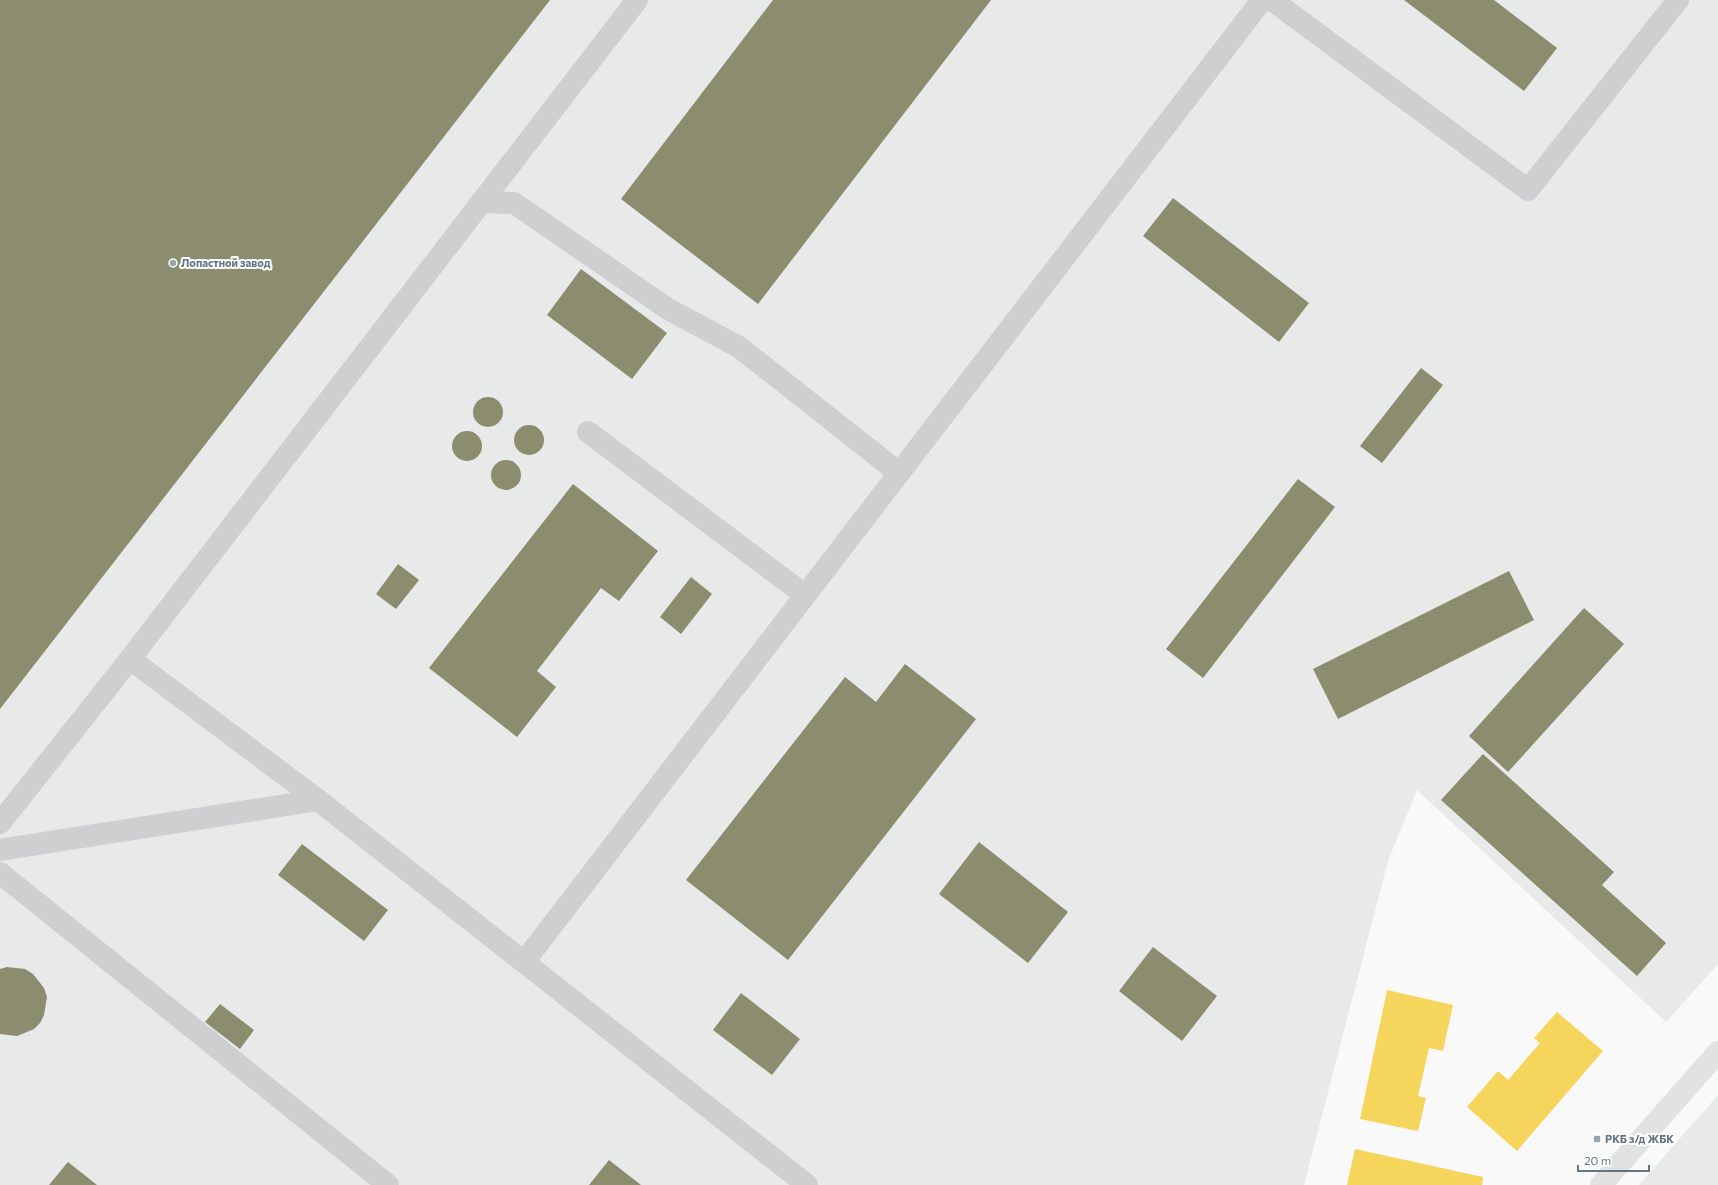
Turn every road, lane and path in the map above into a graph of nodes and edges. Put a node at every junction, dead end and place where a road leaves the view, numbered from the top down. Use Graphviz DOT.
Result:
graph roads {
  1 [pos="637,0"];
  2 [pos="1262,0"];
  3 [pos="1272,0"];
  4 [pos="1678,0"];
  5 [pos="505,172"];
  6 [pos="482,202"];
  7 [pos="514,202"];
  8 [pos="588,432"];
  9 [pos="899,473"];
  10 [pos="805,595"];
  11 [pos="130,659"];
  12 [pos="318,800"];
  13 [pos="0,823"];
  14 [pos="0,850"];
  15 [pos="0,873"];
  16 [pos="524,962"];
  17 [pos="1718,1052"];
  18 [pos="388,1185"];
  19 [pos="807,1185"];
  20 [pos="1601,1185"];
  1 -- 5 [label="lane"];
  2 -- 9 [label="lane"];
  3 -- 4 [label="lane"];
  5 -- 6 [label="lane"];
  5 -- 7 [label="lane"];
  6 -- 7 [label="lane"];
  6 -- 11 [label="lane"];
  7 -- 9 [label="lane"];
  8 -- 10 [label="lane"];
  9 -- 10 [label="lane"];
  10 -- 16 [label="lane"];
  11 -- 12 [label="lane"];
  11 -- 13 [label="lane"];
  12 -- 14 [label="lane"];
  12 -- 16 [label="lane"];
  15 -- 18 [label="lane"];
  16 -- 19 [label="lane"];
  17 -- 20 [label="main road"];
}
